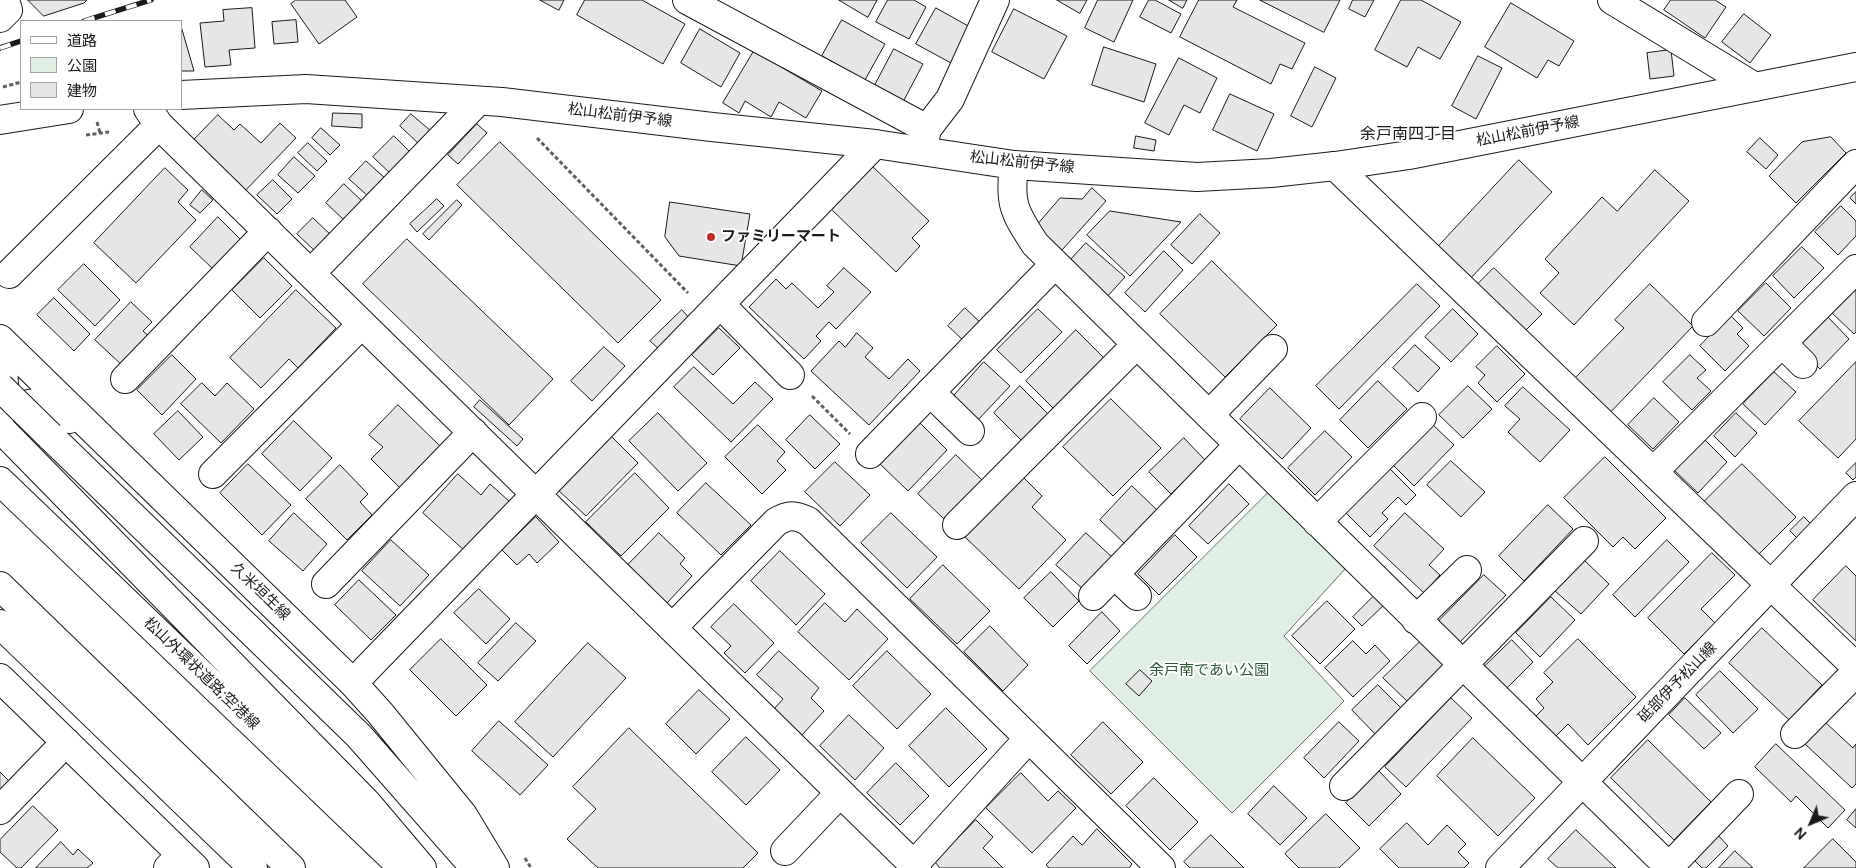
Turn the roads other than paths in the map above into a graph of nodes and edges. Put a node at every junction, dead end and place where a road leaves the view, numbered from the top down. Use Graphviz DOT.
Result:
graph roads {
  1 [pos="5,0"];
  2 [pos="687,0"];
  3 [pos="995,0"];
  4 [pos="1612,0"];
  5 [pos="0,18"];
  6 [pos="1856,67"];
  7 [pos="1755,87"];
  8 [pos="182,95"];
  9 [pos="478,101"];
  10 [pos="63,110"];
  11 [pos="154,117"];
  12 [pos="0,120"];
  13 [pos="924,140"];
  14 [pos="875,144"];
  15 [pos="1856,164"];
  16 [pos="1014,165"];
  17 [pos="1335,166"];
  18 [pos="268,231"];
  19 [pos="1055,264"];
  20 [pos="1856,268"];
  21 [pos="311,273"];
  22 [pos="9,274"];
  23 [pos="715,309"];
  24 [pos="1706,322"];
  25 [pos="362,324"];
  26 [pos="0,338"];
  27 [pos="1782,343"];
  28 [pos="1136,344"];
  29 [pos="1273,350"];
  30 [pos="0,360"];
  31 [pos="1803,364"];
  32 [pos="790,375"];
  33 [pos="125,379"];
  34 [pos="930,392"];
  35 [pos="1,409"];
  36 [pos="1209,415"];
  37 [pos="1422,417"];
  38 [pos="970,431"];
  39 [pos="473,432"];
  40 [pos="1239,445"];
  41 [pos="870,454"];
  42 [pos="128,463"];
  43 [pos="1653,472"];
  44 [pos="213,474"];
  45 [pos="0,481"];
  46 [pos="536,494"];
  47 [pos="1856,496"];
  48 [pos="1316,522"];
  49 [pos="957,526"];
  50 [pos="1584,540"];
  51 [pos="1467,570"];
  52 [pos="1114,574"];
  53 [pos="326,584"];
  54 [pos="1771,585"];
  55 [pos="0,586"];
  56 [pos="1093,596"];
  57 [pos="1137,596"];
  58 [pos="1416,620"];
  59 [pos="0,624"];
  60 [pos="672,628"];
  61 [pos="1462,664"];
  62 [pos="1856,667"];
  63 [pos="1856,672"];
  64 [pos="0,678"];
  65 [pos="353,683"];
  66 [pos="1795,734"];
  67 [pos="1029,738"];
  68 [pos="66,742"];
  69 [pos="1582,783"];
  70 [pos="1344,786"];
  71 [pos="840,793"];
  72 [pos="1739,794"];
  73 [pos="0,810"];
  74 [pos="785,851"];
  75 [pos="181,864"];
  76 [pos="914,867"];
  77 [pos="1670,867"];
  78 [pos="253,868"];
  79 [pos="290,868"];
  80 [pos="402,868"];
  81 [pos="422,868"];
  82 [pos="476,868"];
  83 [pos="495,868"];
  84 [pos="1161,868"];
  85 [pos="1500,868"];
  1 -- 5 [label="main road"];
  2 -- 13 [label="main road"];
  3 -- 13 [label="main road"];
  4 -- 7 [label="main road"];
  6 -- 7 [label="main road, 松山松前伊予線"];
  7 -- 17 [label="main road, 松山松前伊予線"];
  8 -- 9 [label="main road, 松山松前伊予線"];
  9 -- 14 [label="main road, 松山松前伊予線"];
  9 -- 21 [label="main road"];
  10 -- 12 [label="main road"];
  11 -- 18 [label="main road"];
  11 -- 22 [label="main road"];
  13 -- 14 [label="main road, 松山松前伊予線"];
  13 -- 16 [label="main road, 松山松前伊予線"];
  14 -- 23 [label="main road"];
  15 -- 24 [label="main road"];
  16 -- 17 [label="main road, 松山松前伊予線"];
  16 -- 19 [label="main road"];
  17 -- 43 [label="main road"];
  18 -- 21 [label="main road"];
  18 -- 33 [label="main road"];
  19 -- 28 [label="main road"];
  19 -- 34 [label="main road"];
  20 -- 27 [label="main road"];
  21 -- 25 [label="main road"];
  23 -- 32 [label="main road"];
  23 -- 46 [label="main road"];
  25 -- 39 [label="main road"];
  25 -- 44 [label="main road"];
  26 -- 42 [label="main road, 久米垣生線"];
  27 -- 31 [label="main road"];
  27 -- 43 [label="main road"];
  28 -- 36 [label="main road"];
  28 -- 49 [label="main road"];
  29 -- 36 [label="main road"];
  30 -- 35 [label="main road"];
  34 -- 38 [label="main road"];
  34 -- 41 [label="main road"];
  35 -- 42 [label="main road"];
  35 -- 81 [label="main road"];
  35 -- 82 [label="main road, bridge"];
  36 -- 40 [label="main road"];
  37 -- 48 [label="main road"];
  39 -- 46 [label="main road"];
  39 -- 53 [label="main road"];
  40 -- 48 [label="main road"];
  40 -- 52 [label="main road"];
  42 -- 65 [label="main road, 久米垣生線"];
  43 -- 54 [label="main road"];
  45 -- 80 [label="main road, 松山外環状道路;空港線"];
  46 -- 60 [label="main road"];
  46 -- 65 [label="main road"];
  47 -- 54 [label="main road, 砥部伊予松山線"];
  48 -- 58 [label="main road"];
  50 -- 61 [label="main road"];
  51 -- 58 [label="main road"];
  52 -- 56 [label="main road"];
  52 -- 57 [label="main road"];
  54 -- 62 [label="main road"];
  54 -- 69 [label="main road, 砥部伊予松山線"];
  55 -- 79 [label="main road"];
  58 -- 61 [label="main road"];
  59 -- 78 [label="main road"];
  60 -- 67 [label="main road"];
  60 -- 71 [label="main road"];
  61 -- 69 [label="main road"];
  61 -- 70 [label="main road"];
  63 -- 66 [label="main road"];
  64 -- 68 [label="main road"];
  65 -- 83 [label="main road, 久米垣生線"];
  67 -- 76 [label="main road"];
  67 -- 84 [label="main road"];
  68 -- 73 [label="main road"];
  68 -- 75 [label="main road"];
  69 -- 77 [label="main road"];
  69 -- 85 [label="main road, 砥部伊予松山線"];
  71 -- 74 [label="main road"];
  71 -- 76 [label="main road"];
  72 -- 77 [label="main road"];
}
